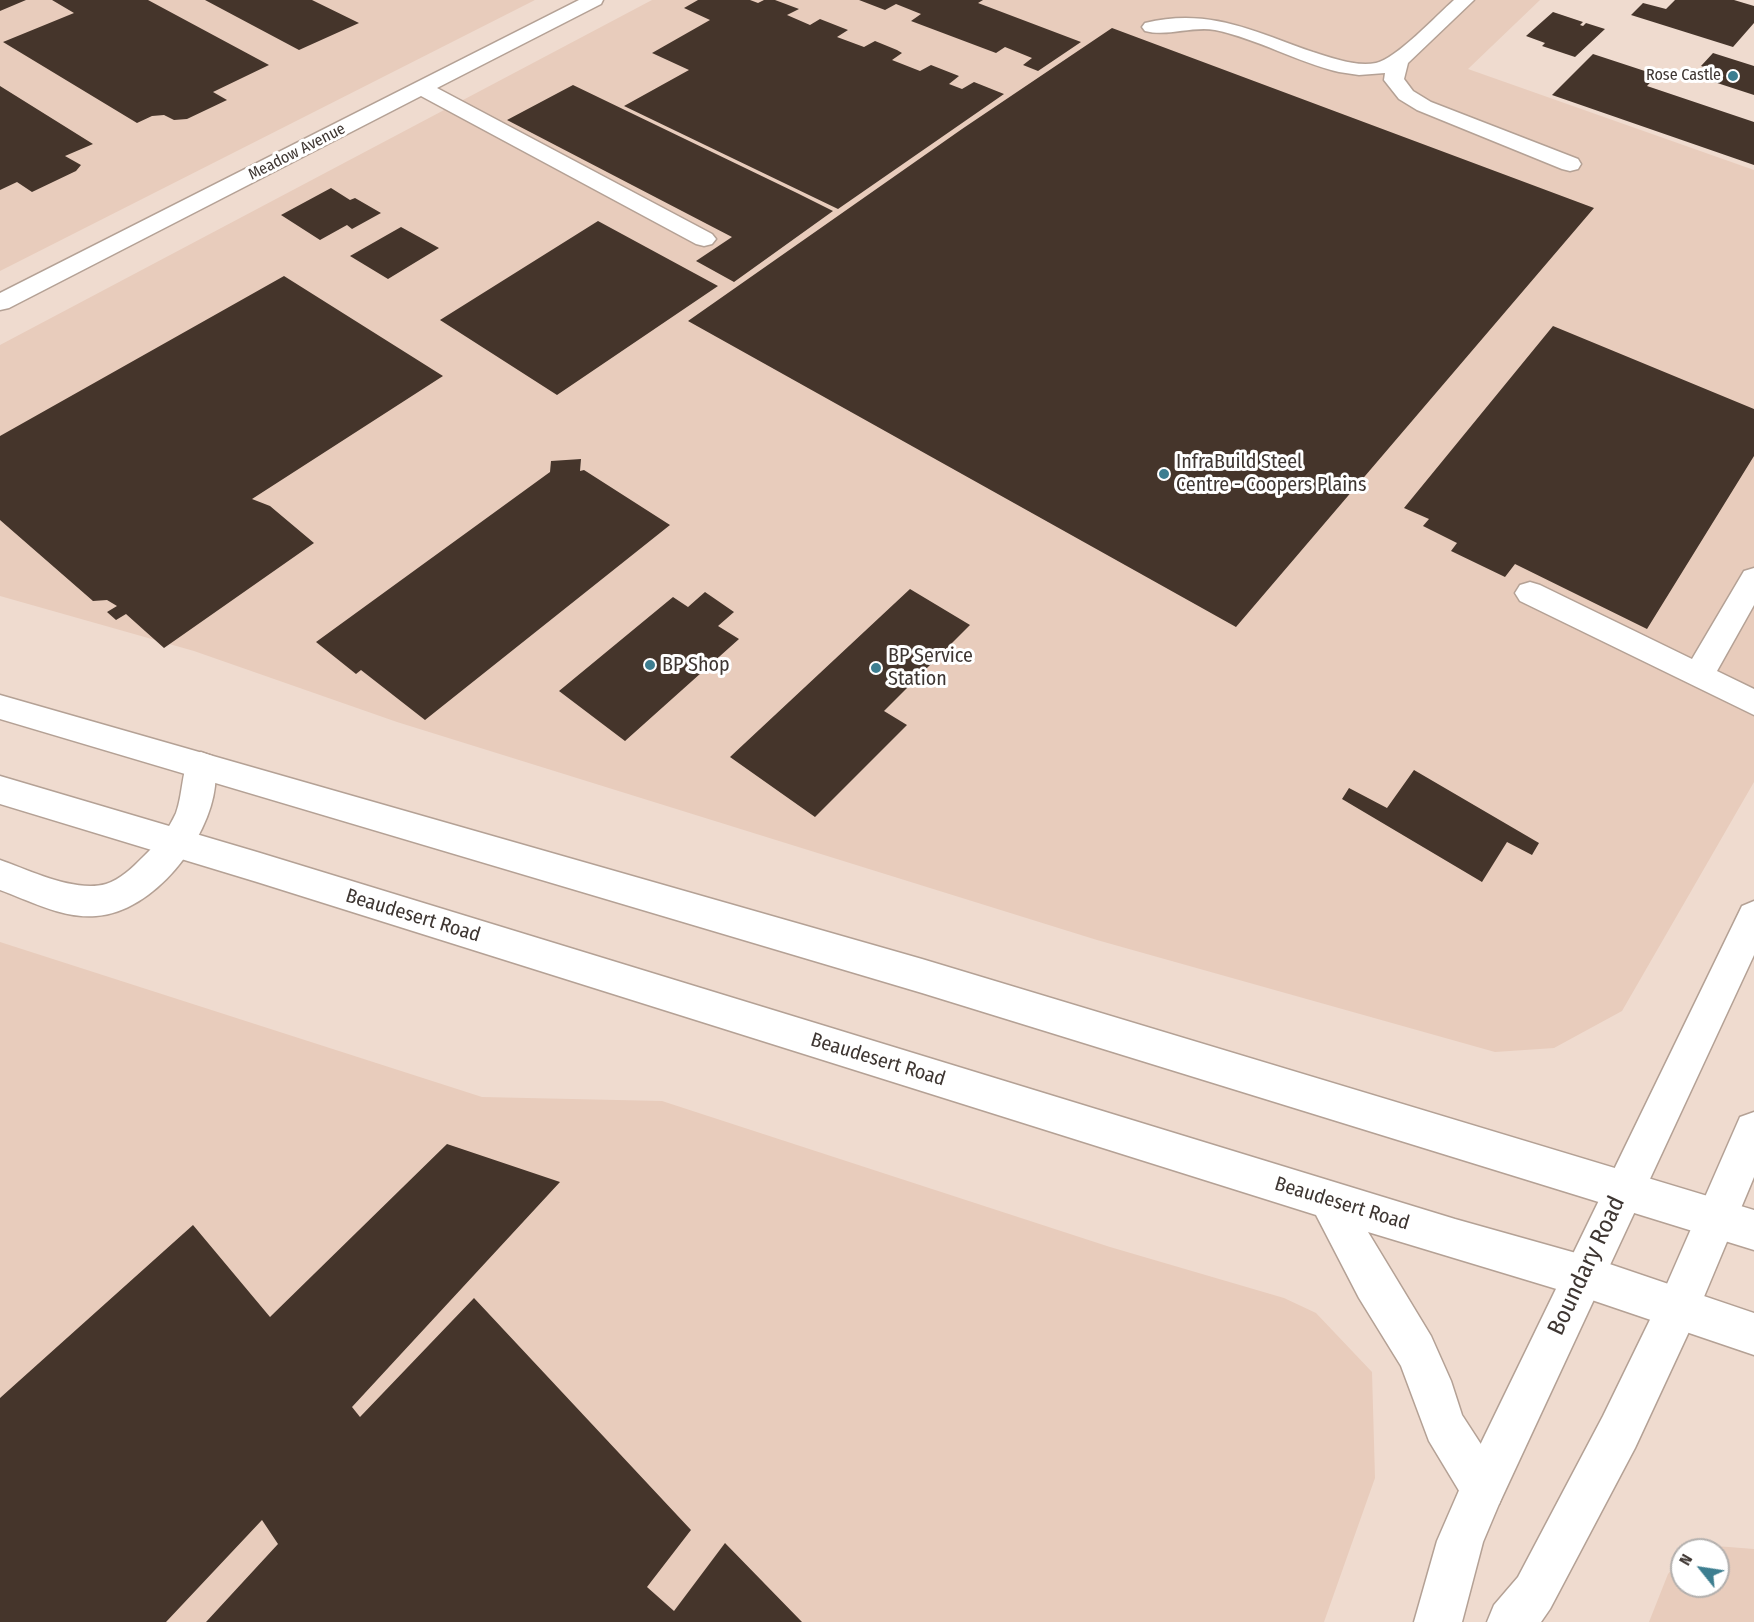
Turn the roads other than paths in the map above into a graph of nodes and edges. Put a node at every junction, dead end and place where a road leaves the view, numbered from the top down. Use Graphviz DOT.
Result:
graph roads {
  1 [pos="594,0"];
  2 [pos="1466,0"];
  3 [pos="1152,27"];
  4 [pos="1398,61"];
  5 [pos="422,88"];
  6 [pos="1570,164"];
  7 [pos="704,239"];
  8 [pos="0,303"];
  9 [pos="1754,579"];
  10 [pos="1530,593"];
  11 [pos="1698,676"];
  12 [pos="1754,703"];
  13 [pos="0,707"];
  14 [pos="201,765"];
  15 [pos="0,790"];
  16 [pos="175,843"];
  17 [pos="0,875"];
  18 [pos="1754,917"];
  19 [pos="1754,1131"];
  20 [pos="1623,1190"];
  21 [pos="1329,1200"];
  22 [pos="1716,1218"];
  23 [pos="1754,1230"];
  24 [pos="1582,1276"];
  25 [pos="1678,1308"];
  26 [pos="1754,1334"];
  27 [pos="1483,1488"];
  28 [pos="1438,1622"];
  29 [pos="1511,1622"];
  1 -- 5 [label="main road, Meadow Avenue"];
  2 -- 4 [label="main road"];
  3 -- 4 [label="main road"];
  4 -- 6 [label="main road"];
  5 -- 7 [label="main road"];
  5 -- 8 [label="main road, Meadow Avenue"];
  9 -- 11 [label="main road"];
  10 -- 11 [label="main road"];
  11 -- 12 [label="main road"];
  13 -- 14 [label="main road"];
  14 -- 16 [label="main road"];
  14 -- 20 [label="main road"];
  15 -- 16 [label="main road, Beaudesert Road"];
  16 -- 17 [label="main road"];
  16 -- 21 [label="main road, Beaudesert Road"];
  18 -- 20 [label="main road, Boundary Road"];
  19 -- 22 [label="main road"];
  20 -- 22 [label="main road"];
  20 -- 24 [label="main road, Boundary Road"];
  21 -- 24 [label="main road, Beaudesert Road"];
  21 -- 27 [label="main road"];
  22 -- 23 [label="main road"];
  22 -- 25 [label="main road"];
  24 -- 25 [label="main road, Beaudesert Road"];
  24 -- 27 [label="main road, Boundary Road"];
  25 -- 26 [label="main road, Beaudesert Road"];
  25 -- 29 [label="main road"];
  27 -- 28 [label="main road, Boundary Road"];
}
